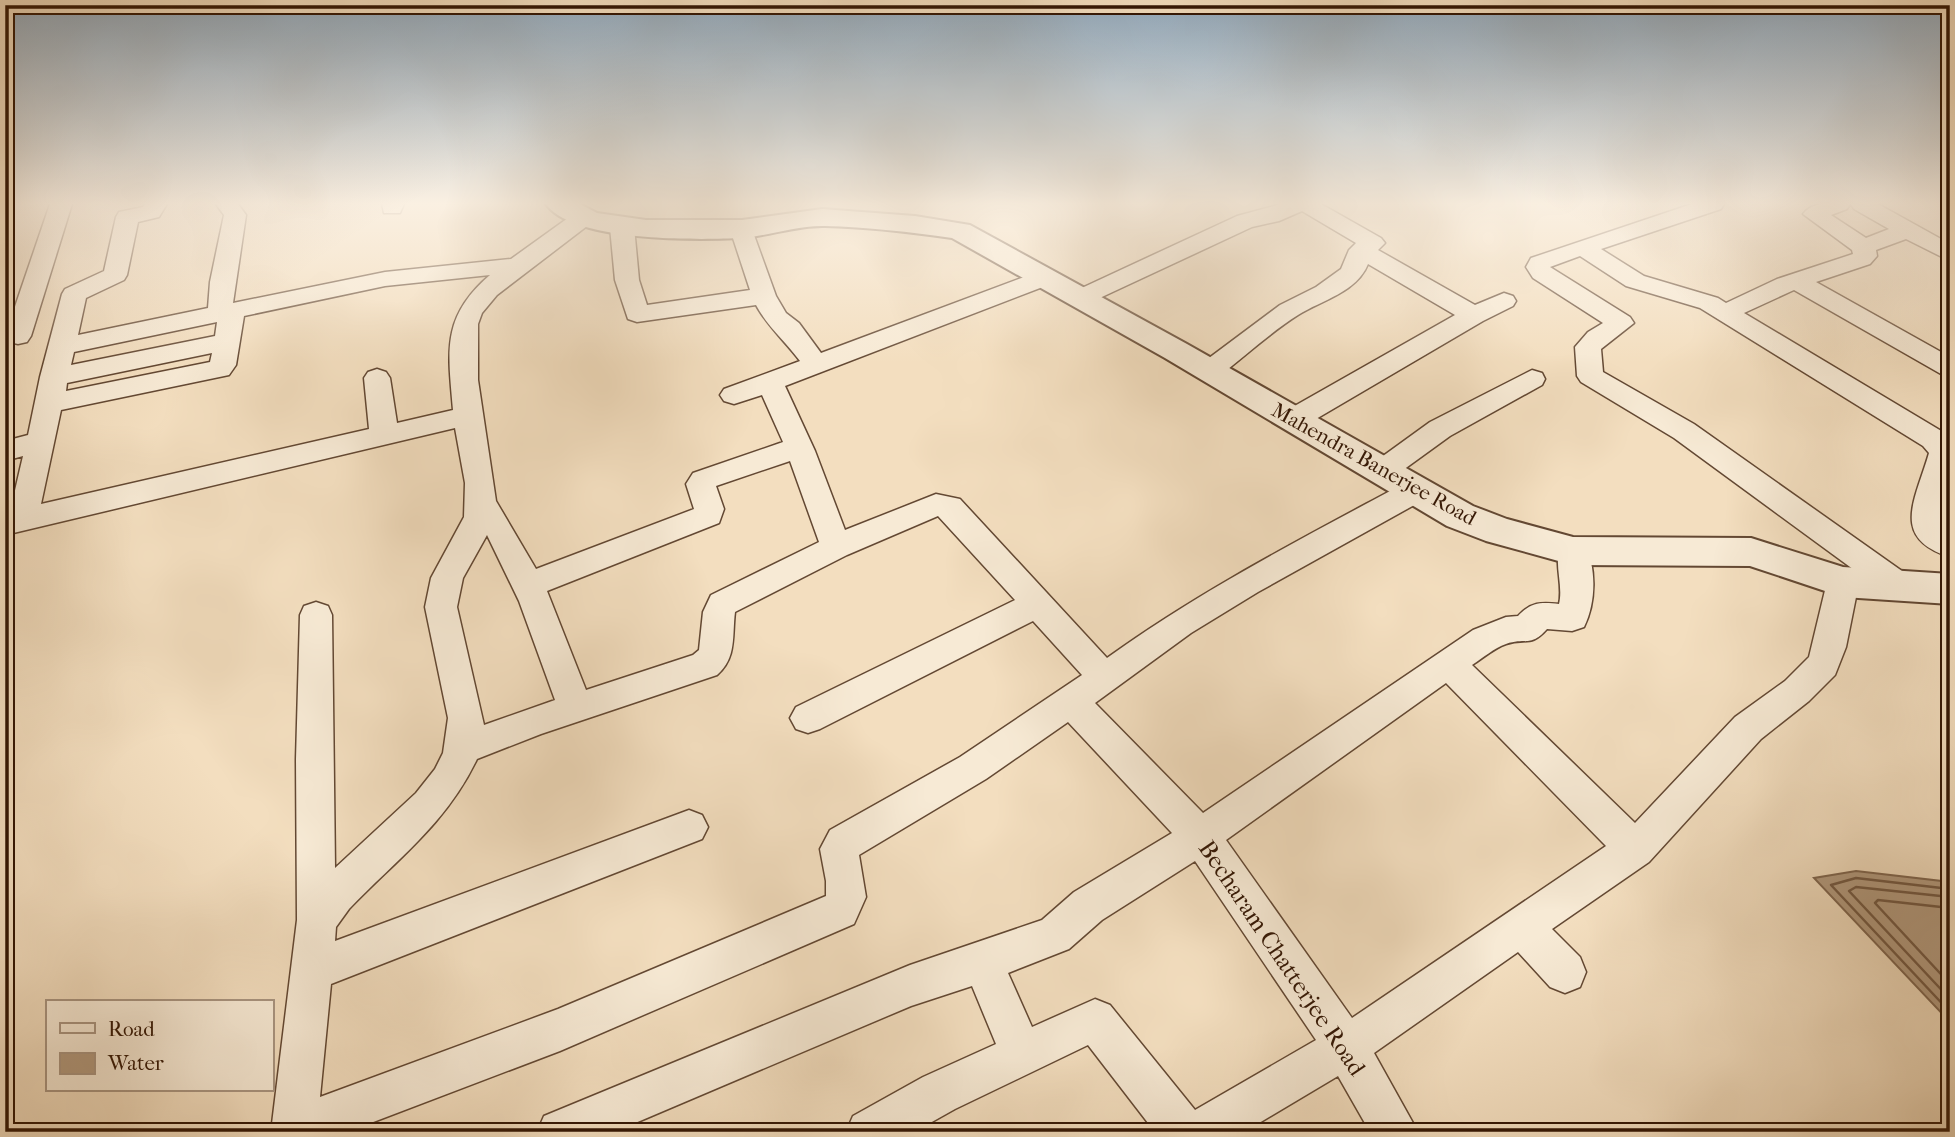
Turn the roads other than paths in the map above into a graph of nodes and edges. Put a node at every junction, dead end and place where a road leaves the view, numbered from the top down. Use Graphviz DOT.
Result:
graph roads {
  1 [pos="44,257"];
  2 [pos="119,257"];
  3 [pos="227,257"];
  4 [pos="526,257"];
  5 [pos="625,257"];
  6 [pos="751,257"];
  7 [pos="1007,257"];
  8 [pos="1168,257"];
  9 [pos="1358,257"];
  10 [pos="1373,257"];
  11 [pos="1551,257"];
  12 [pos="1597,257"];
  13 [pos="1864,257"];
  14 [pos="518,265"];
  15 [pos="1044,278"];
  16 [pos="1796,281"];
  17 [pos="764,296"];
  18 [pos="1080,298"];
  19 [pos="1504,301"];
  20 [pos="226,312"];
  21 [pos="1725,313"];
  22 [pos="1474,315"];
  23 [pos="62,336"];
  24 [pos="11,338"];
  25 [pos="229,341"];
  26 [pos="816,363"];
  27 [pos="1950,368"];
  28 [pos="1210,370"];
  29 [pos="53,377"];
  30 [pos="377,378"];
  31 [pos="1532,379"];
  32 [pos="769,381"];
  33 [pos="734,395"];
  34 [pos="47,404"];
  35 [pos="468,416"];
  36 [pos="1294,419"];
  37 [pos="384,435"];
  38 [pos="39,442"];
  39 [pos="799,447"];
  40 [pos="5,451"];
  41 [pos="1382,471"];
  42 [pos="1415,491"];
  43 [pos="481,503"];
  44 [pos="14,521"];
  45 [pos="1950,545"];
  46 [pos="836,547"];
  47 [pos="1573,551"];
  48 [pos="1843,582"];
  49 [pos="1898,585"];
  50 [pos="527,586"];
  51 [pos="1950,589"];
  52 [pos="1037,604"];
  53 [pos="316,615"];
  54 [pos="1448,663"];
  55 [pos="1105,678"];
  56 [pos="1066,704"];
  57 [pos="576,708"];
  58 [pos="807,718"];
  59 [pos="465,748"];
  60 [pos="689,827"];
  61 [pos="1200,837"];
  62 [pos="1635,849"];
  63 [pos="317,920"];
  64 [pos="1521,926"];
  65 [pos="983,962"];
  66 [pos="311,971"];
  67 [pos="1565,972"];
  68 [pos="1346,1047"];
  69 [pos="1021,1053"];
  70 [pos="294,1130"];
  71 [pos="873,1131"];
  72 [pos="1186,1131"];
  73 [pos="560,1132"];
  74 [pos="1395,1132"];
  1 -- 24 [label="street"];
  2 -- 23 [label="street"];
  3 -- 20 [label="street"];
  4 -- 14 [label="street"];
  5 -- 17 [label="street"];
  6 -- 17 [label="street"];
  7 -- 15 [label="street, Mahendra Banerjee Road"];
  8 -- 18 [label="street"];
  9 -- 28 [label="street"];
  10 -- 22 [label="street"];
  11 -- 49 [label="street"];
  12 -- 21 [label="street"];
  13 -- 16 [label="street"];
  14 -- 20 [label="street"];
  14 -- 35 [label="street"];
  15 -- 18 [label="street, Mahendra Banerjee Road"];
  15 -- 26 [label="street"];
  16 -- 21 [label="street"];
  16 -- 27 [label="street"];
  17 -- 26 [label="street"];
  18 -- 28 [label="street, Mahendra Banerjee Road"];
  19 -- 22 [label="street"];
  20 -- 23 [label="street"];
  20 -- 25 [label="street"];
  21 -- 45 [label="street"];
  22 -- 36 [label="street"];
  23 -- 24 [label="street"];
  23 -- 29 [label="street"];
  25 -- 29 [label="street"];
  25 -- 34 [label="street"];
  26 -- 32 [label="street"];
  28 -- 36 [label="street, Mahendra Banerjee Road"];
  29 -- 34 [label="street"];
  30 -- 37 [label="street"];
  31 -- 41 [label="street"];
  32 -- 33 [label="street"];
  32 -- 39 [label="street"];
  34 -- 38 [label="street"];
  35 -- 37 [label="street"];
  35 -- 43 [label="street"];
  36 -- 41 [label="street, Mahendra Banerjee Road"];
  37 -- 44 [label="street"];
  38 -- 40 [label="street"];
  38 -- 44 [label="street"];
  39 -- 46 [label="street"];
  39 -- 50 [label="street"];
  41 -- 42 [label="street, Mahendra Banerjee Road"];
  42 -- 47 [label="street, Mahendra Banerjee Road"];
  42 -- 55 [label="street"];
  43 -- 50 [label="street"];
  43 -- 59 [label="street"];
  46 -- 52 [label="street"];
  46 -- 57 [label="street"];
  47 -- 48 [label="street, Mahendra Banerjee Road"];
  47 -- 54 [label="street"];
  48 -- 49 [label="street, Mahendra Banerjee Road"];
  48 -- 62 [label="street"];
  49 -- 51 [label="street, Mahendra Banerjee Road"];
  50 -- 57 [label="street"];
  52 -- 55 [label="street"];
  52 -- 58 [label="street"];
  53 -- 63 [label="street"];
  54 -- 61 [label="street"];
  54 -- 62 [label="street"];
  55 -- 56 [label="street"];
  56 -- 61 [label="street, Becharam Chatterjee Road"];
  56 -- 70 [label="street"];
  57 -- 59 [label="street"];
  59 -- 63 [label="street"];
  60 -- 66 [label="street"];
  61 -- 65 [label="street"];
  61 -- 68 [label="street, Becharam Chatterjee Road"];
  62 -- 64 [label="street"];
  63 -- 66 [label="street"];
  64 -- 67 [label="street"];
  64 -- 68 [label="street"];
  65 -- 69 [label="street"];
  65 -- 73 [label="street"];
  66 -- 70 [label="street"];
  68 -- 72 [label="street"];
  68 -- 74 [label="street, Becharam Chatterjee Road"];
  69 -- 71 [label="street"];
  69 -- 72 [label="street"];
}
